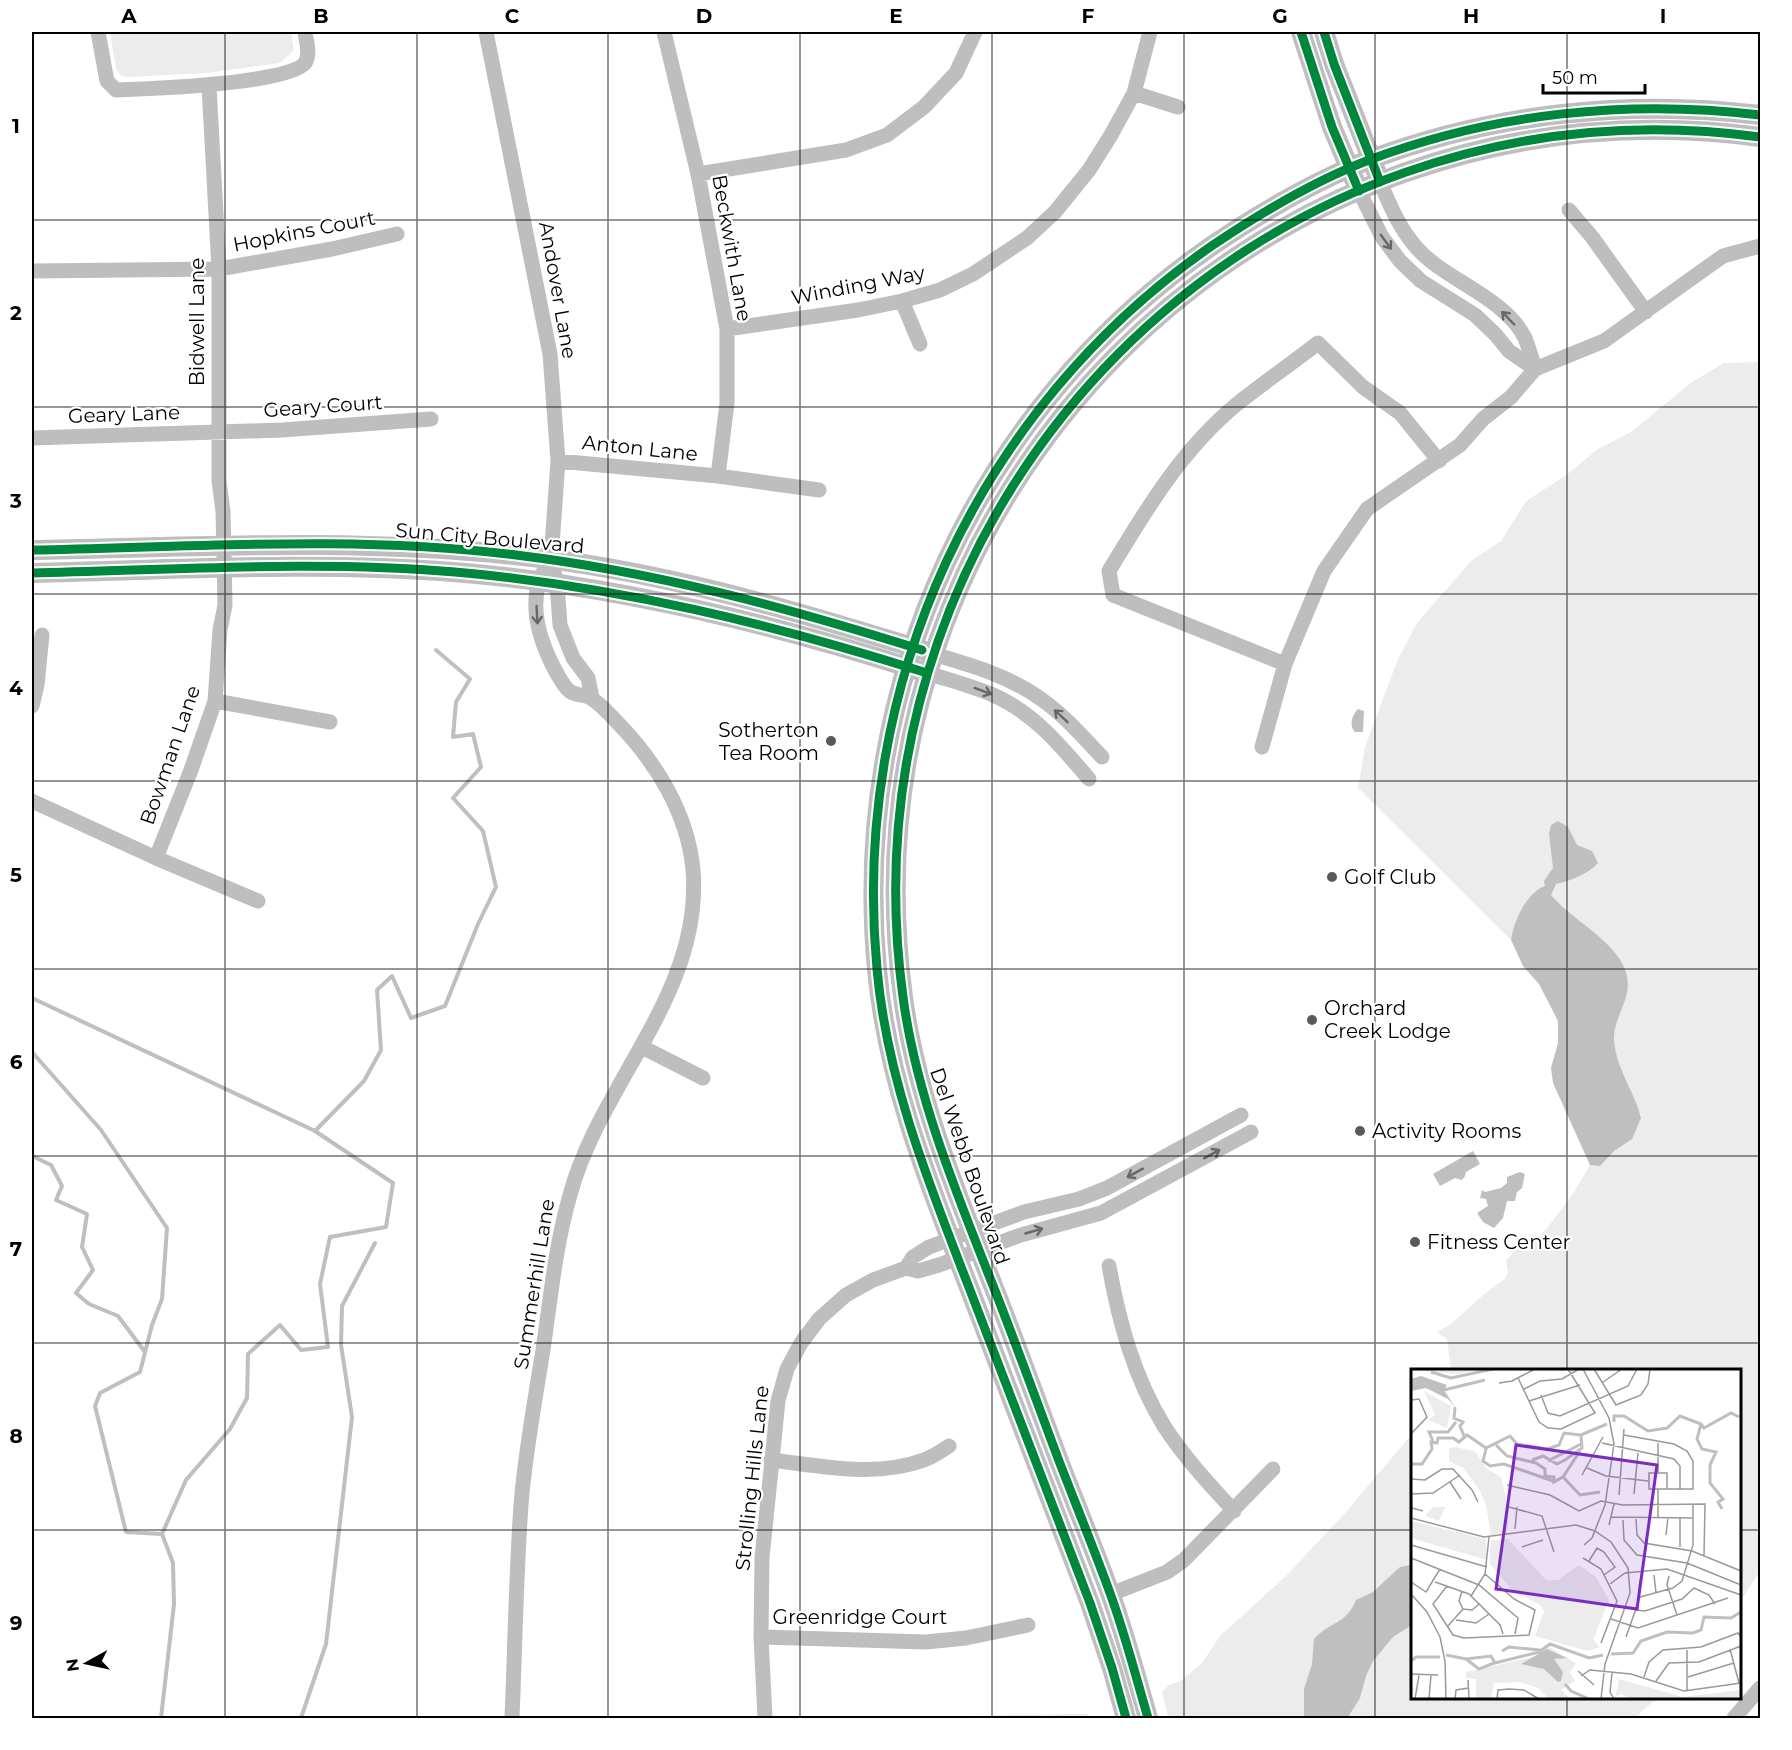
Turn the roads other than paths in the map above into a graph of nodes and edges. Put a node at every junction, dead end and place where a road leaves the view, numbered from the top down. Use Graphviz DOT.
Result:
graph roads {
  1 [pos="98,32"];
  2 [pos="305,32"];
  3 [pos="486,32"];
  4 [pos="664,32"];
  5 [pos="975,32"];
  6 [pos="1150,32"];
  7 [pos="1301,32"];
  8 [pos="1324,32"];
  9 [pos="209,86"];
  10 [pos="1134,93"];
  11 [pos="1178,107"];
  12 [pos="1761,115"];
  13 [pos="1761,137"];
  14 [pos="1371,159"];
  15 [pos="1350,168"];
  16 [pos="698,174"];
  17 [pos="1380,182"];
  18 [pos="1359,190"];
  19 [pos="1569,210"];
  20 [pos="397,234"];
  21 [pos="1761,246"];
  22 [pos="219,269"];
  23 [pos="32,271"];
  24 [pos="902,301"];
  25 [pos="1646,312"];
  26 [pos="727,329"];
  27 [pos="920,344"];
  28 [pos="1535,369"];
  29 [pos="431,420"];
  30 [pos="219,432"];
  31 [pos="32,438"];
  32 [pos="558,461"];
  33 [pos="1439,461"];
  34 [pos="718,476"];
  35 [pos="819,489"];
  36 [pos="32,550"];
  37 [pos="224,557"];
  38 [pos="551,560"];
  39 [pos="32,573"];
  40 [pos="548,583"];
  41 [pos="42,635"];
  42 [pos="912,647"];
  43 [pos="933,654"];
  44 [pos="1285,664"];
  45 [pos="906,666"];
  46 [pos="927,673"];
  47 [pos="592,698"];
  48 [pos="215,701"];
  49 [pos="32,706"];
  50 [pos="330,722"];
  51 [pos="1262,747"];
  52 [pos="1102,757"];
  53 [pos="1089,779"];
  54 [pos="32,801"];
  55 [pos="156,858"];
  56 [pos="258,901"];
  57 [pos="642,1047"];
  58 [pos="703,1078"];
  59 [pos="1241,1114"];
  60 [pos="1251,1132"];
  61 [pos="972,1232"];
  62 [pos="951,1239"];
  63 [pos="979,1251"];
  64 [pos="958,1259"];
  65 [pos="1109,1266"];
  66 [pos="906,1268"];
  67 [pos="949,1446"];
  68 [pos="771,1460"];
  69 [pos="1273,1469"];
  70 [pos="1234,1511"];
  71 [pos="1111,1594"];
  72 [pos="1028,1625"];
  73 [pos="761,1637"];
  74 [pos="1761,1688"];
  75 [pos="512,1719"];
  76 [pos="765,1719"];
  77 [pos="1126,1719"];
  78 [pos="1148,1719"];
  79 [pos="1734,1719"];
  1 -- 9 [label="street"];
  2 -- 9 [label="street"];
  3 -- 32 [label="street, Andover Lane"];
  4 -- 16 [label="street, Beckwith Lane"];
  5 -- 16 [label="street"];
  6 -- 10 [label="street, Winding Way"];
  7 -- 15 [label="street"];
  8 -- 14 [label="street"];
  9 -- 22 [label="street, Bidwell Lane"];
  10 -- 11 [label="street"];
  10 -- 24 [label="street, Winding Way"];
  12 -- 14 [label="street, Del Webb Boulevard"];
  13 -- 17 [label="street, Del Webb Boulevard"];
  14 -- 15 [label="street, Del Webb Boulevard"];
  14 -- 17 [label="street"];
  15 -- 18 [label="street"];
  15 -- 42 [label="street, Del Webb Boulevard"];
  16 -- 26 [label="street, Beckwith Lane"];
  17 -- 18 [label="street, Del Webb Boulevard"];
  28 -- 17 [label="street, one-way"];
  18 -- 28 [label="street, one-way"];
  18 -- 43 [label="street, Del Webb Boulevard"];
  19 -- 25 [label="street"];
  20 -- 22 [label="street, Hopkins Court"];
  21 -- 25 [label="street"];
  22 -- 23 [label="street, Hopkins Court"];
  22 -- 30 [label="street, Bidwell Lane"];
  24 -- 26 [label="street, Winding Way"];
  24 -- 27 [label="street"];
  25 -- 28 [label="street"];
  26 -- 34 [label="street, Beckwith Lane"];
  28 -- 33 [label="street"];
  29 -- 30 [label="street, Geary Court"];
  30 -- 31 [label="street, Geary Lane"];
  30 -- 37 [label="street, Bidwell Lane"];
  32 -- 34 [label="street, Anton Lane"];
  32 -- 38 [label="street, Andover Lane"];
  33 -- 44 [label="street"];
  33 -- 44 [label="street"];
  34 -- 35 [label="street, Anton Lane"];
  36 -- 37 [label="street, Sun City Boulevard"];
  37 -- 38 [label="street, Sun City Boulevard"];
  37 -- 39 [label="street, Sun City Boulevard"];
  37 -- 40 [label="street, Sun City Boulevard"];
  37 -- 48 [label="street, Bowman Lane"];
  38 -- 40 [label="street, Summerhill Lane"];
  38 -- 42 [label="street, Sun City Boulevard"];
  40 -- 45 [label="street, Sun City Boulevard"];
  40 -- 47 [label="street, Summerhill Lane"];
  40 -- 47 [label="street, Summerhill Lane, one-way"];
  41 -- 49 [label="street"];
  42 -- 43 [label="street, Sun City Boulevard"];
  42 -- 45 [label="street, Del Webb Boulevard"];
  43 -- 46 [label="street, Del Webb Boulevard"];
  52 -- 43 [label="street, one-way"];
  44 -- 51 [label="street"];
  45 -- 46 [label="street, Sun City Boulevard"];
  45 -- 62 [label="street, Del Webb Boulevard"];
  46 -- 53 [label="street, one-way"];
  46 -- 61 [label="street, Del Webb Boulevard"];
  47 -- 57 [label="street, Summerhill Lane"];
  48 -- 50 [label="street"];
  48 -- 55 [label="street, Bowman Lane"];
  54 -- 55 [label="street"];
  55 -- 56 [label="street"];
  57 -- 58 [label="street"];
  57 -- 75 [label="street, Summerhill Lane"];
  59 -- 61 [label="street, Strolling Hills Lane, one-way"];
  63 -- 60 [label="street, Strolling Hills Lane, one-way"];
  61 -- 62 [label="street, Strolling Hills Lane"];
  61 -- 63 [label="street, Del Webb Boulevard"];
  62 -- 64 [label="street, Del Webb Boulevard"];
  62 -- 66 [label="street, Strolling Hills Lane"];
  63 -- 64 [label="street, Strolling Hills Lane"];
  63 -- 71 [label="street, Del Webb Boulevard"];
  64 -- 66 [label="street, Strolling Hills Lane"];
  64 -- 77 [label="street, Del Webb Boulevard"];
  65 -- 70 [label="street"];
  66 -- 68 [label="street, Strolling Hills Lane"];
  67 -- 68 [label="street"];
  68 -- 73 [label="street, Strolling Hills Lane"];
  69 -- 70 [label="street"];
  70 -- 71 [label="street"];
  71 -- 78 [label="street, Del Webb Boulevard"];
  72 -- 73 [label="street, Greenridge Court"];
  73 -- 76 [label="street, Strolling Hills Lane"];
  74 -- 79 [label="street"];
}
